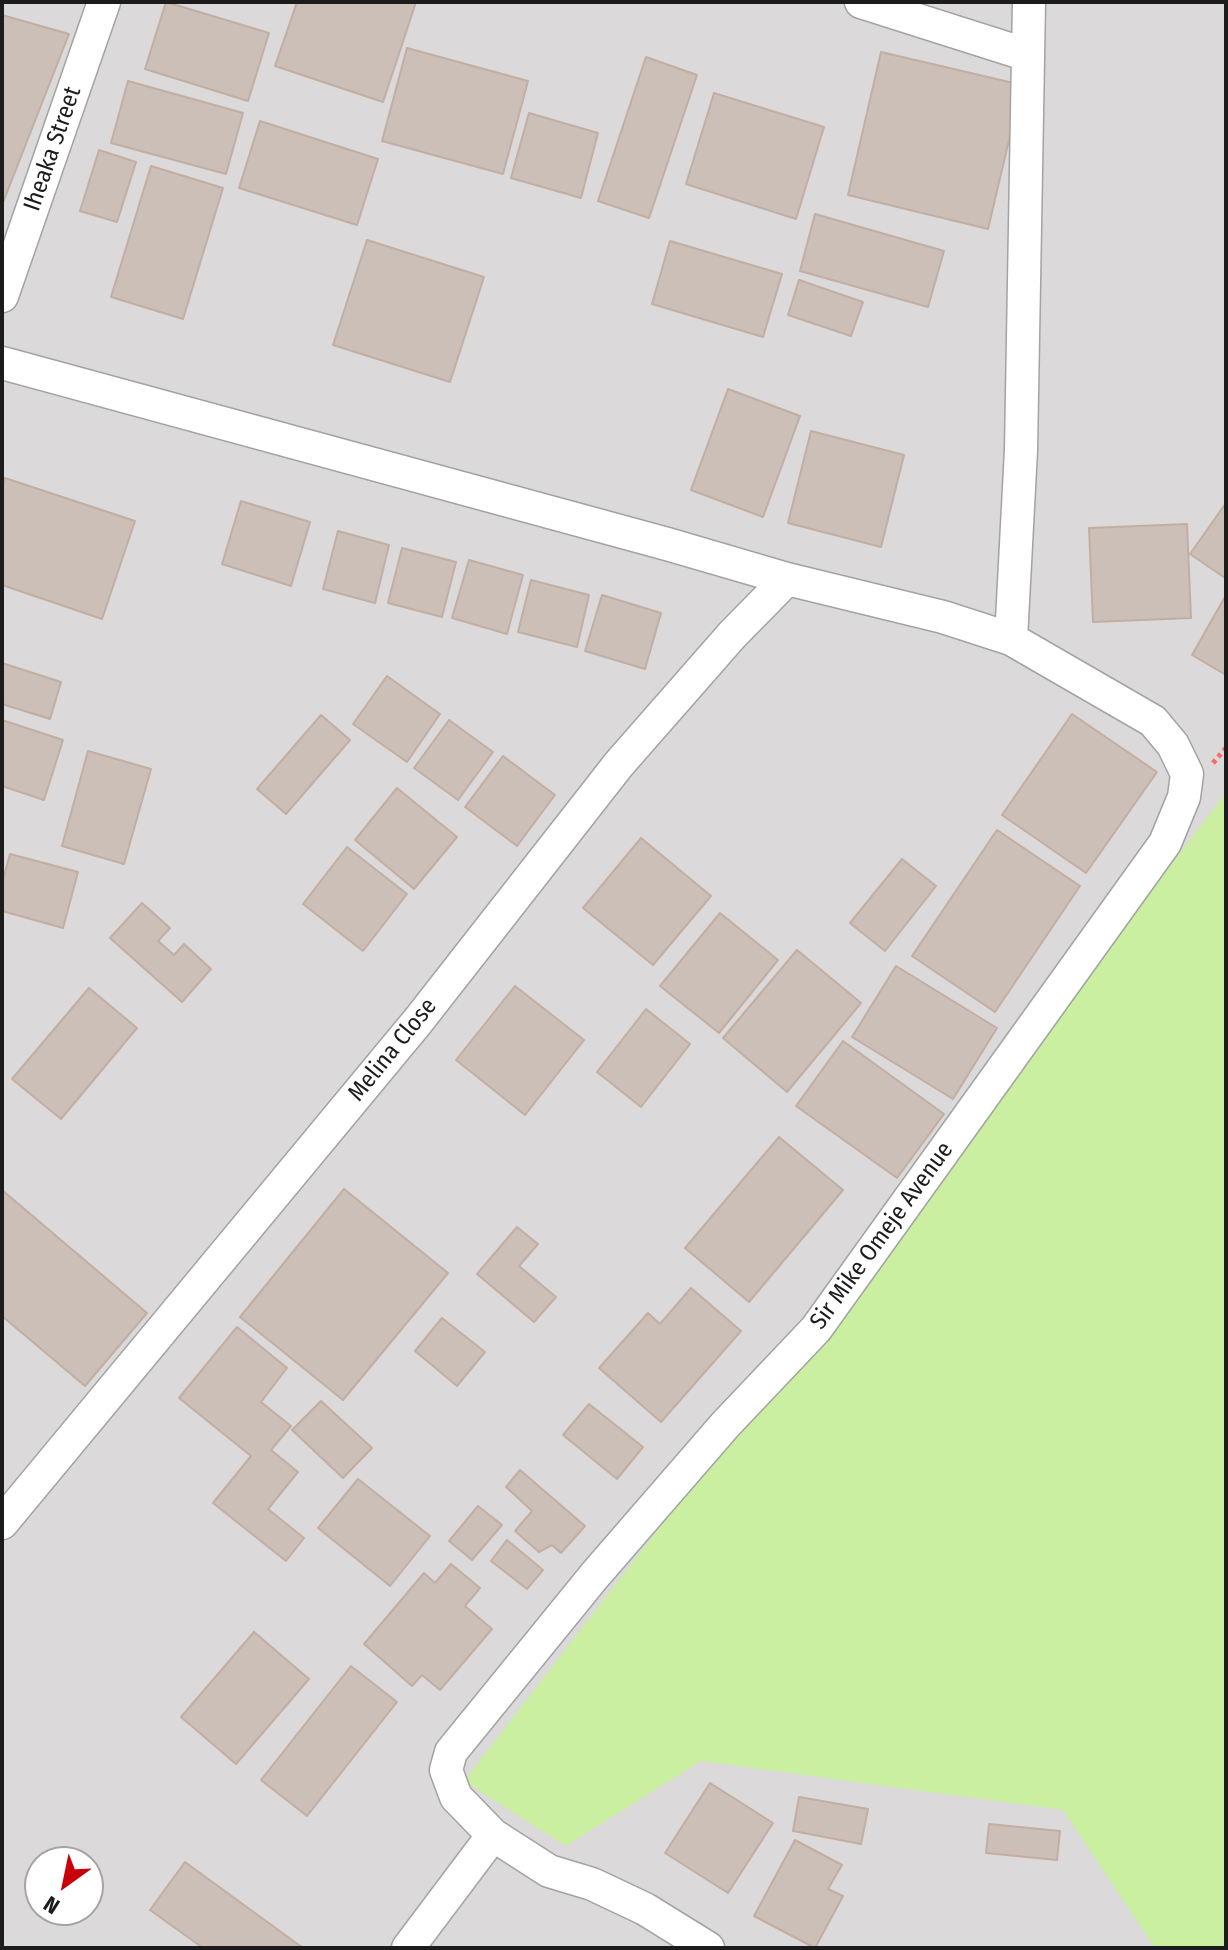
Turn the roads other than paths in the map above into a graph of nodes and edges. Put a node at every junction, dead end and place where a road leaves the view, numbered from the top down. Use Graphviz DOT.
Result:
graph roads {
  1 [pos="104,2"];
  2 [pos="861,2"];
  3 [pos="1029,2"];
  4 [pos="1028,55"];
  5 [pos="2,296"];
  6 [pos="2,363"];
  7 [pos="787,579"];
  8 [pos="1011,639"];
  9 [pos="2,1523"];
  10 [pos="493,1835"];
  11 [pos="408,1948"];
  12 [pos="708,1948"];
  1 -- 5 [label="street, Iheaka Street"];
  2 -- 4 [label="street"];
  3 -- 4 [label="street"];
  4 -- 8 [label="street"];
  6 -- 7 [label="street, Sir Mike Omeje Avenue"];
  7 -- 8 [label="street, Sir Mike Omeje Avenue"];
  7 -- 9 [label="street, Melina Close"];
  8 -- 10 [label="street, Sir Mike Omeje Avenue"];
  10 -- 11 [label="street"];
  10 -- 12 [label="street, Sir Mike Omeje Avenue"];
}
